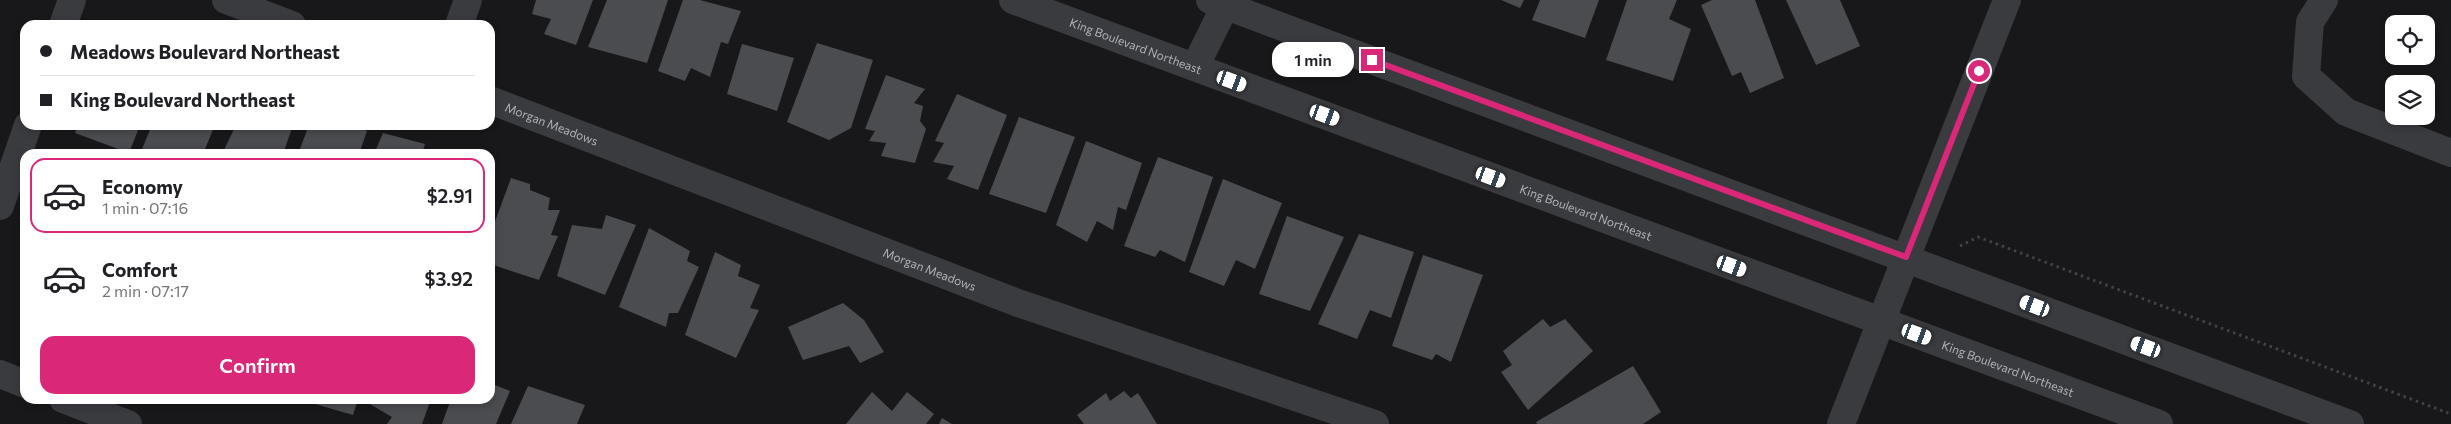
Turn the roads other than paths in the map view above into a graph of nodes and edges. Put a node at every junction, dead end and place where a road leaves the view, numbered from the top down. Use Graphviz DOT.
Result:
graph roads {
  1 [pos="72,0"];
  2 [pos="226,0"];
  3 [pos="468,0"];
  4 [pos="1013,0"];
  5 [pos="2007,0"];
  6 [pos="2324,0"];
  7 [pos="1221,2"];
  8 [pos="65,20"];
  9 [pos="279,20"];
  10 [pos="461,20"];
  11 [pos="1195,67"];
  12 [pos="495,102"];
  13 [pos="26,130"];
  14 [pos="2451,153"];
  15 [pos="0,206"];
  16 [pos="1906,257"];
  17 [pos="1880,320"];
  18 [pos="0,374"];
  19 [pos="20,382"];
  20 [pos="76,404"];
  21 [pos="128,424"];
  22 [pos="1375,424"];
  23 [pos="1841,424"];
  24 [pos="2159,424"];
  25 [pos="2350,424"];
  1 -- 8 [label="street"];
  2 -- 9 [label="street"];
  3 -- 10 [label="street"];
  4 -- 11 [label="street, King Boulevard Northeast"];
  5 -- 16 [label="street"];
  6 -- 14 [label="street"];
  7 -- 11 [label="street"];
  7 -- 16 [label="street"];
  11 -- 17 [label="street, King Boulevard Northeast"];
  12 -- 22 [label="street, Morgan Meadows"];
  13 -- 15 [label="street"];
  16 -- 17 [label="street"];
  16 -- 25 [label="street"];
  17 -- 23 [label="street"];
  17 -- 24 [label="street, King Boulevard Northeast"];
  18 -- 19 [label="street"];
  20 -- 21 [label="street"];
}
